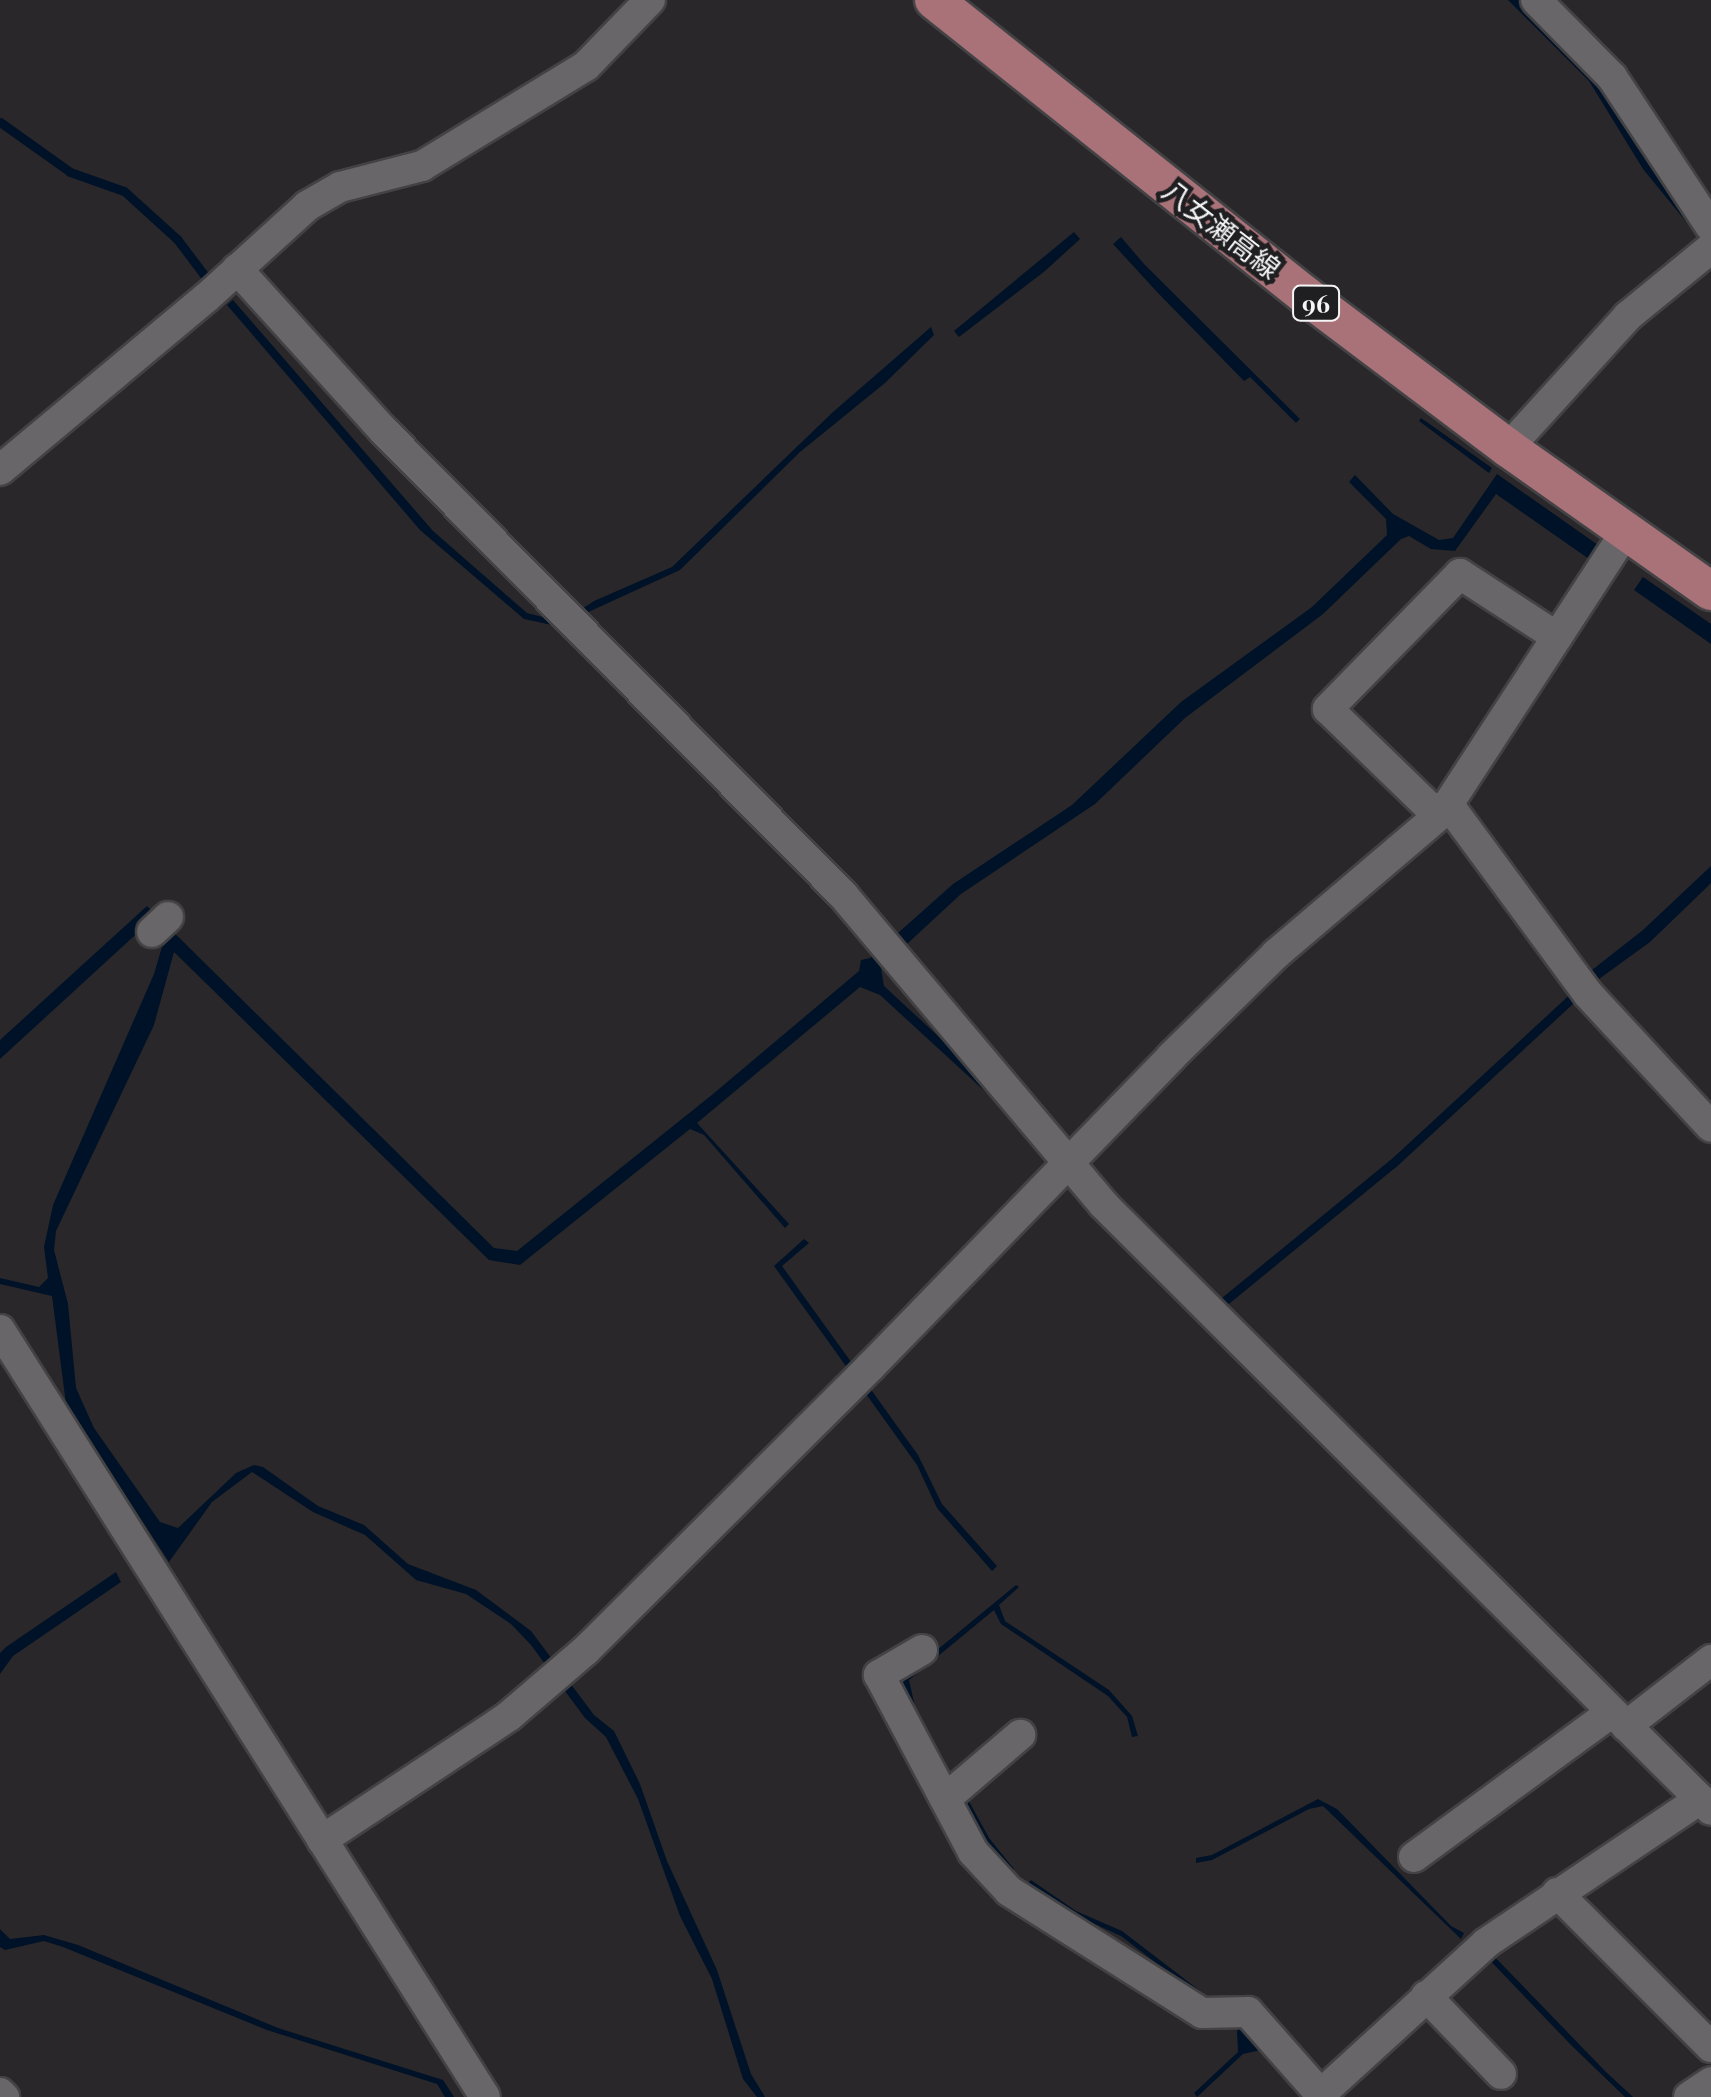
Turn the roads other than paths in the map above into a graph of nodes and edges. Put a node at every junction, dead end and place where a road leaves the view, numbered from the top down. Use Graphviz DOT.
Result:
graph roads {
  1 [pos="650,0"];
  2 [pos="934,0"];
  3 [pos="1536,0"];
  4 [pos="1708,243"];
  5 [pos="237,270"];
  6 [pos="1508,448"];
  7 [pos="0,470"];
  8 [pos="1626,531"];
  9 [pos="1711,591"];
  10 [pos="1557,637"];
  11 [pos="1446,808"];
  12 [pos="1711,1128"];
  13 [pos="1066,1164"];
  14 [pos="0,1330"];
  15 [pos="922,1650"];
  16 [pos="1711,1660"];
  17 [pos="1619,1719"];
  18 [pos="1020,1735"];
  19 [pos="954,1792"];
  20 [pos="1705,1804"];
  21 [pos="322,1840"];
  22 [pos="1414,1856"];
  23 [pos="1557,1894"];
  24 [pos="1426,1996"];
  25 [pos="1711,2047"];
  26 [pos="1500,2074"];
  27 [pos="1711,2082"];
  28 [pos="1322,2095"];
  29 [pos="485,2097"];
  30 [pos="1689,2097"];
  1 -- 5 [label="street"];
  2 -- 6 [label="main road, 八女瀬高線 / 96"];
  3 -- 4 [label="street"];
  4 -- 6 [label="street"];
  5 -- 7 [label="street"];
  5 -- 13 [label="street"];
  6 -- 8 [label="main road, 八女瀬高線 / 96"];
  8 -- 9 [label="main road, 八女瀬高線 / 96"];
  8 -- 10 [label="street"];
  10 -- 11 [label="street"];
  10 -- 11 [label="street"];
  11 -- 12 [label="street"];
  11 -- 13 [label="street"];
  13 -- 17 [label="street"];
  13 -- 21 [label="street"];
  14 -- 21 [label="street"];
  15 -- 19 [label="street"];
  16 -- 17 [label="street"];
  17 -- 20 [label="street"];
  17 -- 22 [label="street"];
  18 -- 19 [label="street"];
  19 -- 28 [label="street"];
  20 -- 23 [label="street"];
  21 -- 29 [label="street"];
  23 -- 24 [label="street"];
  23 -- 25 [label="street"];
  24 -- 26 [label="street"];
  24 -- 28 [label="street"];
  27 -- 30 [label="street"];
}
